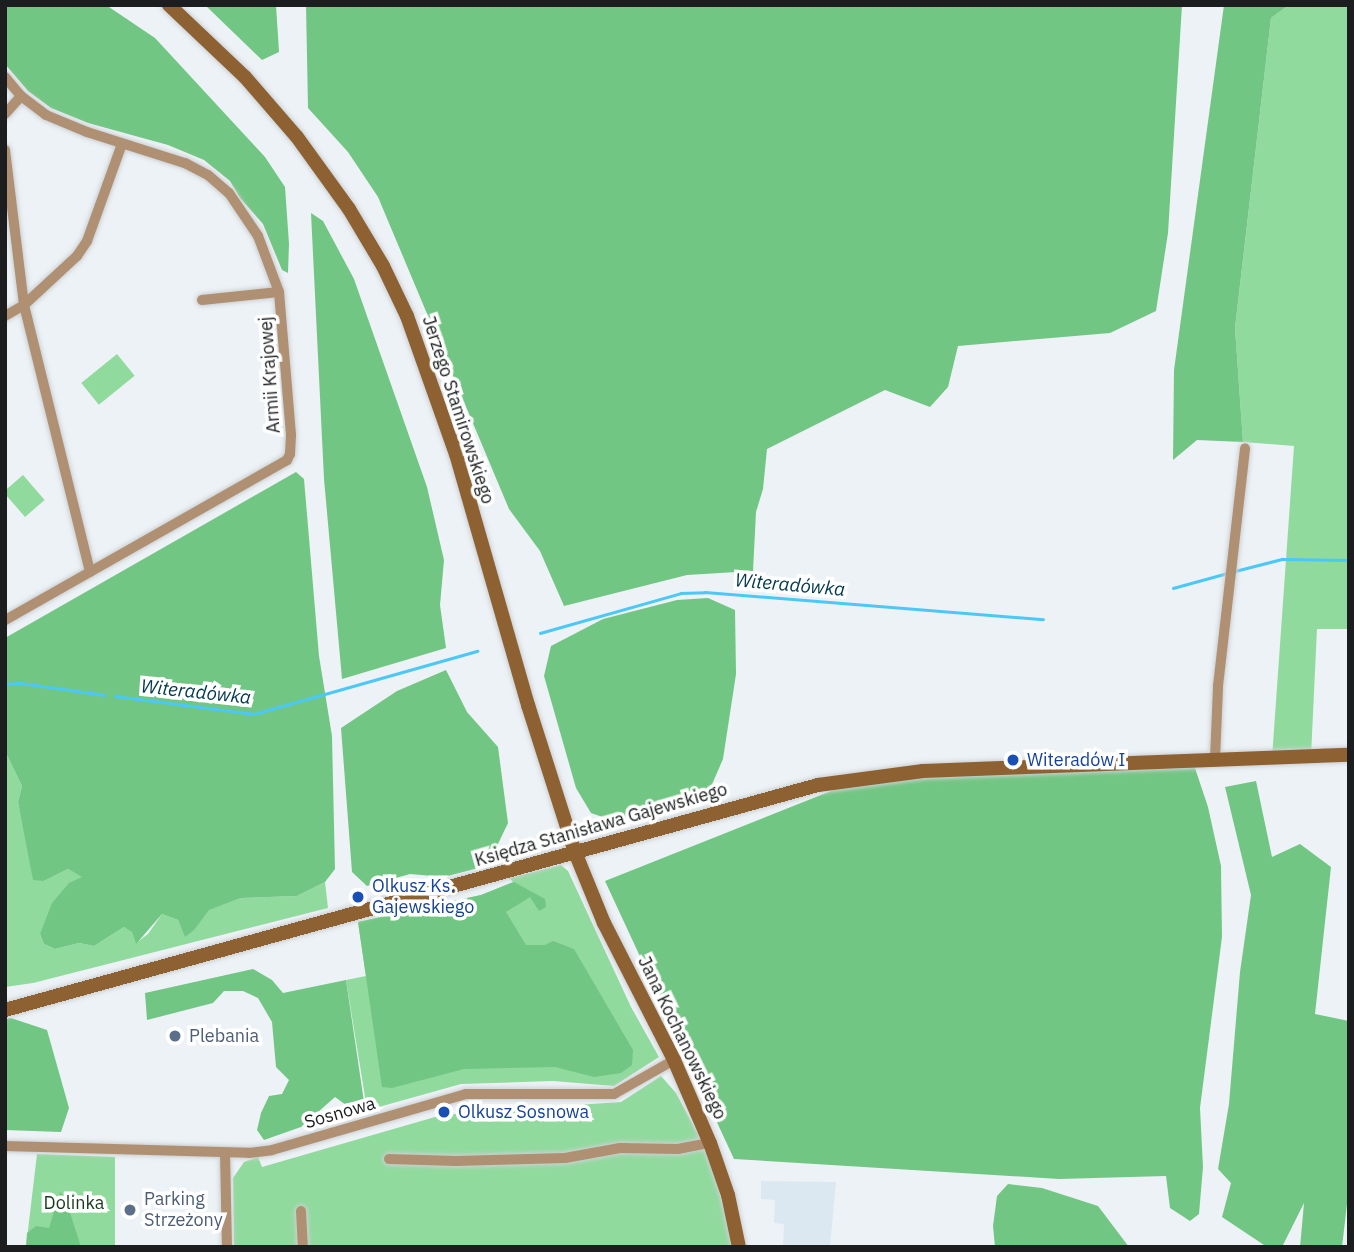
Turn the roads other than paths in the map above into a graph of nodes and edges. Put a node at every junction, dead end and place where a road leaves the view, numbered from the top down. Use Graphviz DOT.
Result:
graph roads {
  1 [pos="170,5"];
  2 [pos="5,77"];
  3 [pos="21,96"];
  4 [pos="5,114"];
  5 [pos="122,144"];
  6 [pos="5,150"];
  7 [pos="279,292"];
  8 [pos="202,300"];
  9 [pos="24,305"];
  10 [pos="5,316"];
  11 [pos="1245,449"];
  12 [pos="90,572"];
  13 [pos="5,620"];
  14 [pos="1349,755"];
  15 [pos="1215,759"];
  16 [pos="576,852"];
  17 [pos="5,1010"];
  18 [pos="674,1060"];
  19 [pos="710,1143"];
  20 [pos="5,1146"];
  21 [pos="225,1153"];
  22 [pos="389,1159"];
  23 [pos="302,1212"];
  24 [pos="227,1247"];
  25 [pos="303,1247"];
  26 [pos="739,1247"];
  1 -- 16 [label="street, Jerzego Stamirowskiego"];
  2 -- 3 [label="street, Armii Krajowej"];
  3 -- 4 [label="street"];
  3 -- 5 [label="street, Armii Krajowej"];
  5 -- 7 [label="street, Armii Krajowej"];
  5 -- 9 [label="street"];
  6 -- 9 [label="street"];
  7 -- 8 [label="street"];
  7 -- 12 [label="street, Armii Krajowej"];
  9 -- 10 [label="street"];
  9 -- 12 [label="street"];
  11 -- 15 [label="street"];
  12 -- 13 [label="street, Armii Krajowej"];
  14 -- 15 [label="street, Księdza Stanisława Gajewskiego"];
  15 -- 16 [label="street, Księdza Stanisława Gajewskiego"];
  16 -- 17 [label="street, Księdza Stanisława Gajewskiego"];
  16 -- 18 [label="street, Jana Kochanowskiego"];
  18 -- 19 [label="street, Jana Kochanowskiego"];
  18 -- 21 [label="street, Sosnowa"];
  19 -- 22 [label="street"];
  19 -- 26 [label="street, Jana Kochanowskiego"];
  20 -- 21 [label="street, Sosnowa"];
  21 -- 24 [label="street"];
  23 -- 25 [label="street"];
}
